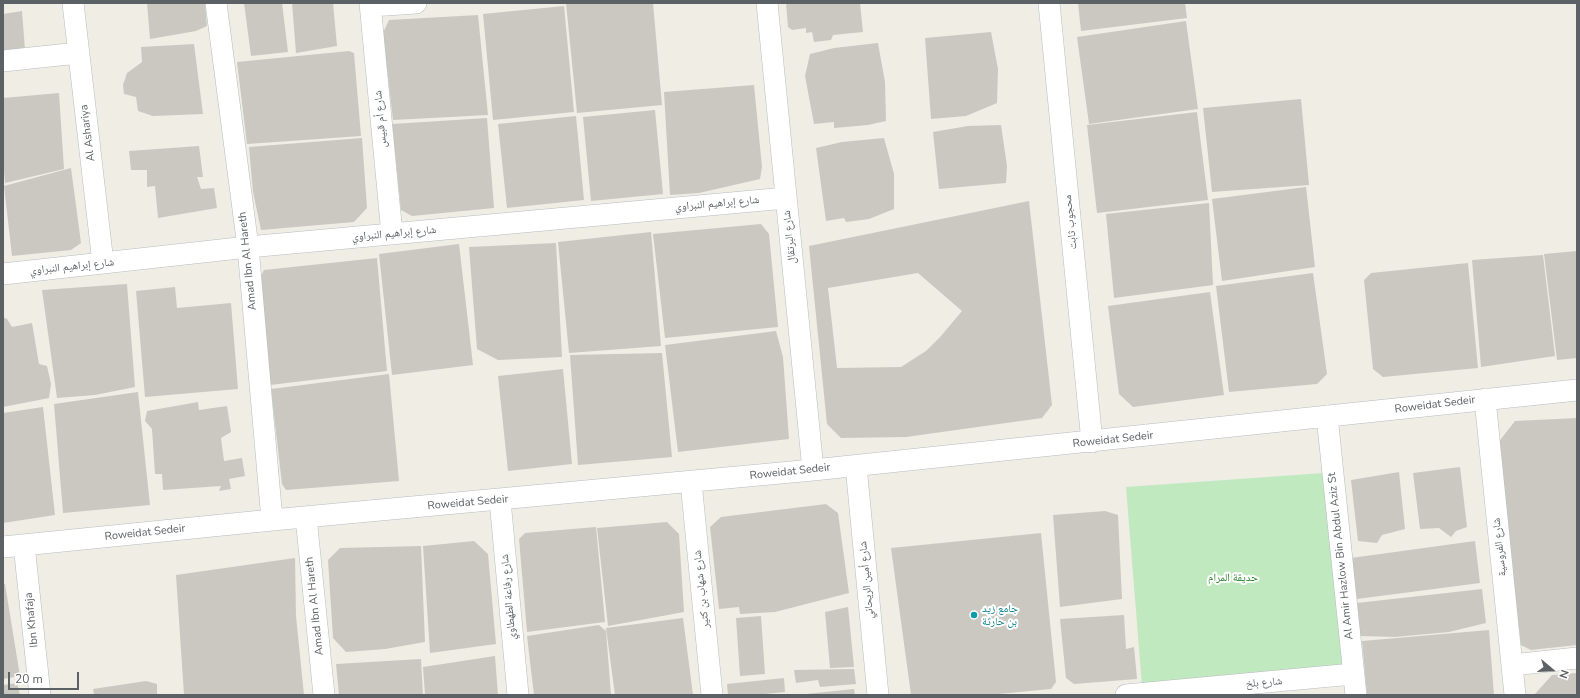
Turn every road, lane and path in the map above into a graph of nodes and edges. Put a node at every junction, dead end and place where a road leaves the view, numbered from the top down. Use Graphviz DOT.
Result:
graph roads {
  1 [pos="73,3"];
  2 [pos="216,3"];
  3 [pos="416,3"];
  4 [pos="767,3"];
  5 [pos="1049,3"];
  6 [pos="370,4"];
  7 [pos="78,54"];
  8 [pos="3,61"];
  9 [pos="786,198"];
  10 [pos="392,234"];
  11 [pos="248,247"];
  12 [pos="103,263"];
  13 [pos="3,274"];
  14 [pos="1577,390"];
  15 [pos="1485,399"];
  16 [pos="1327,416"];
  17 [pos="1092,442"];
  18 [pos="856,466"];
  19 [pos="813,470"];
  20 [pos="691,482"];
  21 [pos="500,500"];
  22 [pos="306,517"];
  23 [pos="272,520"];
  24 [pos="24,545"];
  25 [pos="3,547"];
  26 [pos="1577,658"];
  27 [pos="1512,665"];
  28 [pos="1353,674"];
  29 [pos="40,695"];
  30 [pos="324,695"];
  31 [pos="518,695"];
  32 [pos="712,695"];
  33 [pos="878,695"];
  34 [pos="1126,695"];
  35 [pos="1356,695"];
  36 [pos="1515,695"];
  1 -- 7 [label="street, Al Ashariya"];
  2 -- 11 [label="street, Amad Ibn Al Hareth"];
  3 -- 6 [label="street"];
  4 -- 9 [label="street, شارع البرتقال"];
  5 -- 17 [label="street, محجوب ثابت"];
  6 -- 10 [label="street, شارع أم قبيس"];
  7 -- 8 [label="street"];
  7 -- 12 [label="street, Al Ashariya"];
  9 -- 10 [label="street, شارع إبراهيم النبراوي"];
  9 -- 19 [label="street, شارع البرتقال"];
  10 -- 11 [label="street, شارع إبراهيم النبراوي"];
  11 -- 12 [label="street, شارع إبراهيم النبراوي"];
  11 -- 23 [label="street, Amad Ibn Al Hareth"];
  12 -- 13 [label="street, شارع إبراهيم النبراوي"];
  14 -- 15 [label="street, Roweidat Sedeir"];
  15 -- 16 [label="street, Roweidat Sedeir"];
  15 -- 27 [label="street, شارع الفروسية"];
  16 -- 17 [label="street, Roweidat Sedeir"];
  16 -- 28 [label="street, Al Amir Hazlow Bin Abdul Aziz St"];
  17 -- 18 [label="street, Roweidat Sedeir"];
  18 -- 19 [label="street, Roweidat Sedeir"];
  18 -- 33 [label="street, شارع أمين الريحاني"];
  19 -- 20 [label="street, Roweidat Sedeir"];
  20 -- 21 [label="street, Roweidat Sedeir"];
  20 -- 32 [label="street, شارع شهاب بن كثير"];
  21 -- 22 [label="street, Roweidat Sedeir"];
  21 -- 31 [label="street, شارع رفاعة الطهطاوي"];
  22 -- 23 [label="street, Roweidat Sedeir"];
  22 -- 30 [label="street, Amad Ibn Al Hareth"];
  23 -- 24 [label="street, Roweidat Sedeir"];
  24 -- 25 [label="street, Roweidat Sedeir"];
  24 -- 29 [label="street, Ibn Khafaja"];
  26 -- 27 [label="street"];
  27 -- 36 [label="street, شارع الفروسية"];
  28 -- 34 [label="street, شارع بلخ"];
  28 -- 35 [label="street, Al Amir Hazlow Bin Abdul Aziz St"];
}
